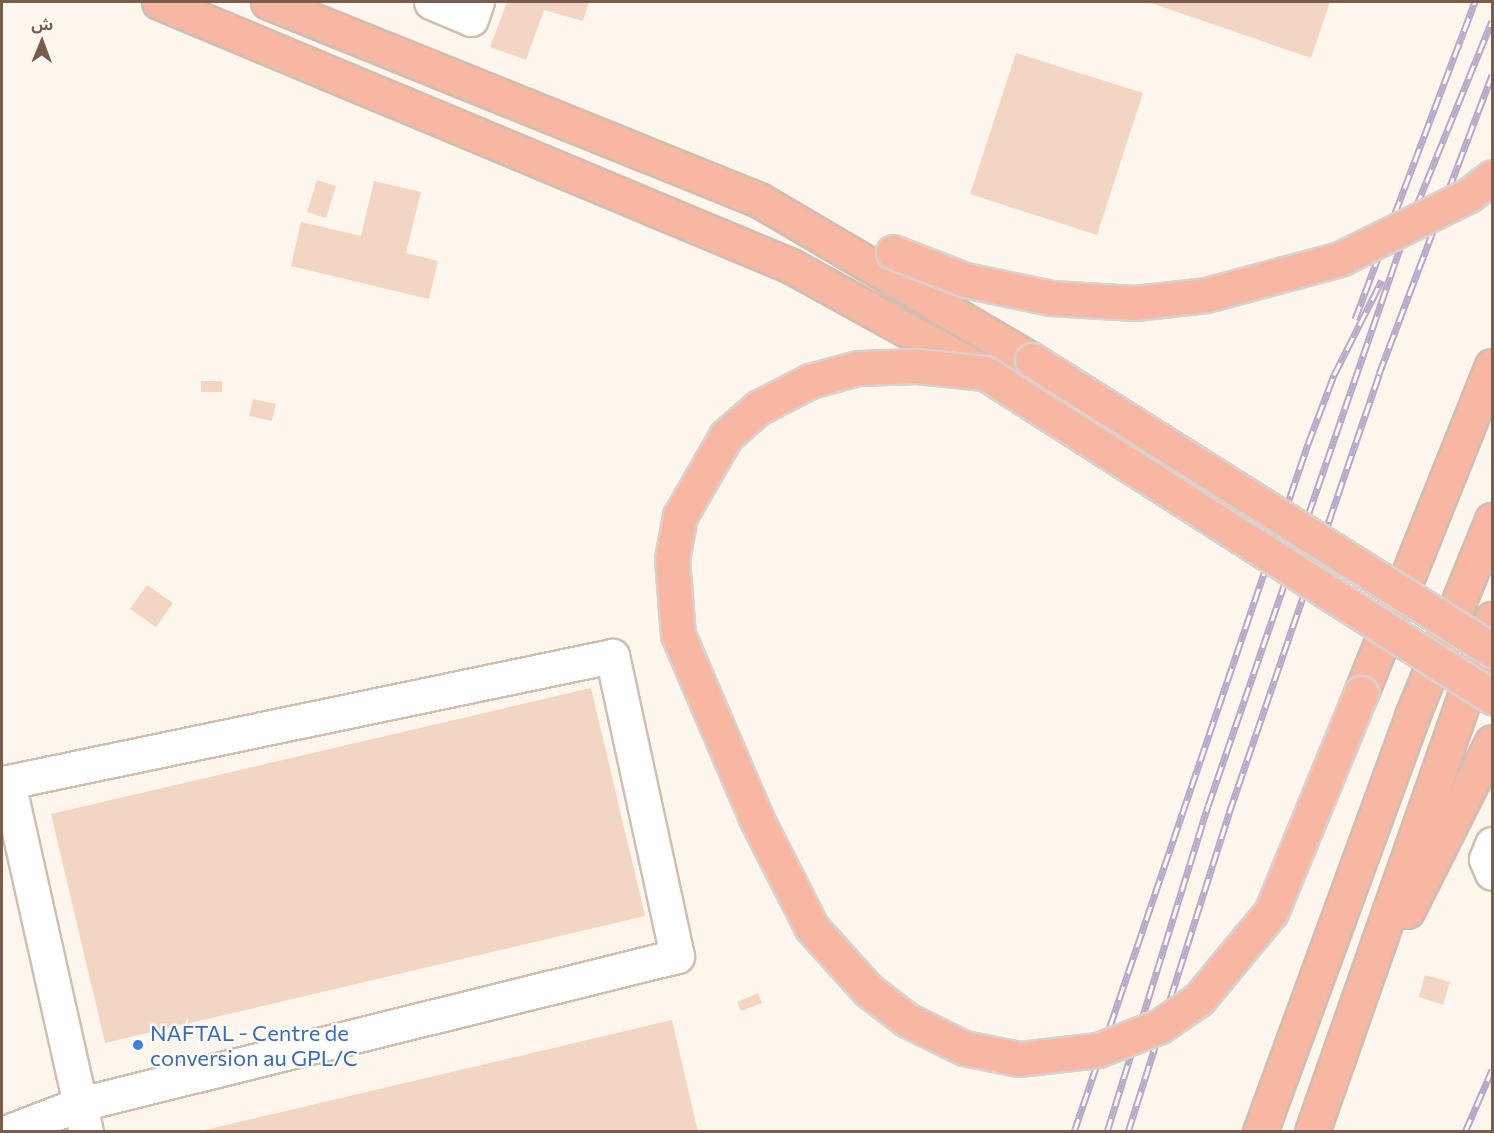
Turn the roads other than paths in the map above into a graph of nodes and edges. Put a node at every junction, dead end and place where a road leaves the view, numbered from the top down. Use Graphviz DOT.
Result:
graph roads {
  1 [pos="159,2"];
  2 [pos="268,2"];
  3 [pos="431,2"];
  4 [pos="474,10"];
  5 [pos="1492,177"];
  6 [pos="887,261"];
  7 [pos="1492,366"];
  8 [pos="985,373"];
  9 [pos="1492,520"];
  10 [pos="1492,619"];
  11 [pos="1492,650"];
  12 [pos="1492,697"];
  13 [pos="1488,751"];
  14 [pos="1492,844"];
  15 [pos="1492,873"];
  16 [pos="1349,1025"];
  17 [pos="83,1118"];
  18 [pos="7,1131"];
  19 [pos="1260,1131"];
  20 [pos="1311,1131"];
  1 -- 8 [label="highway"];
  2 -- 6 [label="highway"];
  3 -- 4 [label="street"];
  5 -- 6 [label="highway, bridge"];
  6 -- 11 [label="highway, bridge"];
  7 -- 8 [label="highway, bridge"];
  8 -- 12 [label="highway, bridge"];
  9 -- 19 [label="highway"];
  10 -- 16 [label="highway"];
  13 -- 16 [label="highway"];
  14 -- 15 [label="street"];
  16 -- 20 [label="highway"];
  17 -- 17 [label="street"];
  17 -- 18 [label="street"];
}
